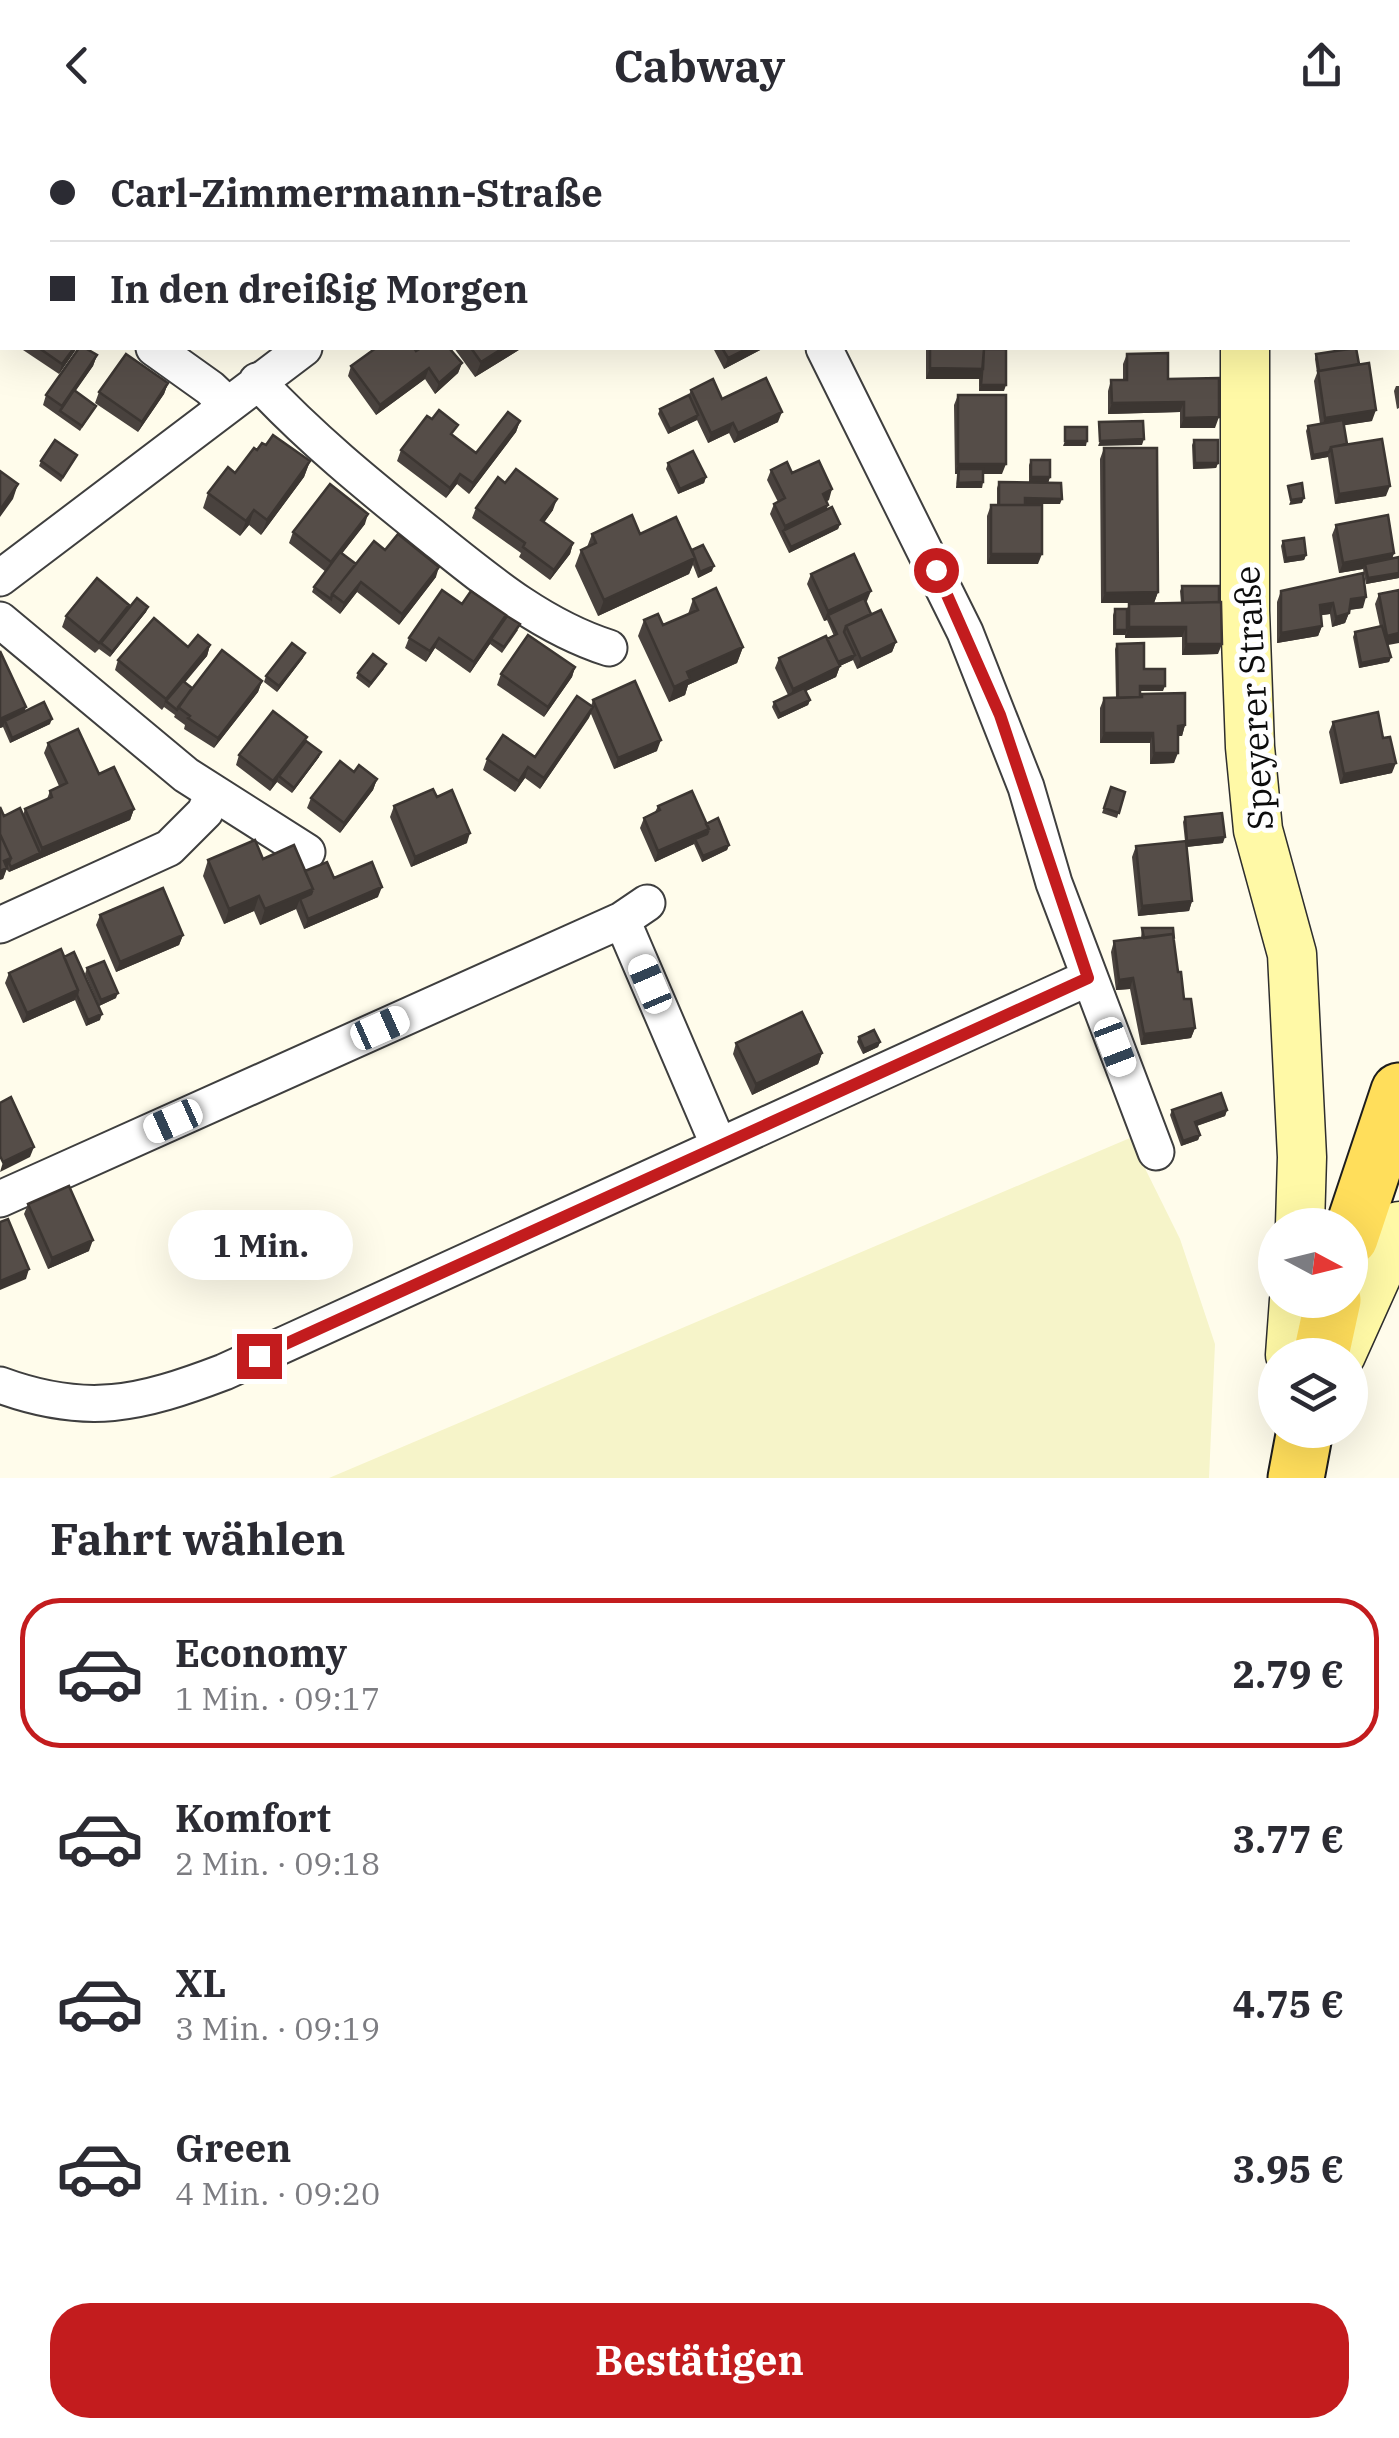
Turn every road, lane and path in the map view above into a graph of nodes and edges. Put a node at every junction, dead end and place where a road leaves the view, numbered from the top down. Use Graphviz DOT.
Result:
graph roads {
  1 [pos="157,350"];
  2 [pos="301,350"];
  3 [pos="825,350"];
  4 [pos="1245,350"];
  5 [pos="257,382"];
  6 [pos="227,404"];
  7 [pos="0,578"];
  8 [pos="0,620"];
  9 [pos="610,648"];
  10 [pos="212,795"];
  11 [pos="308,852"];
  12 [pos="0,925"];
  13 [pos="1088,978"];
  14 [pos="1399,1091"];
  15 [pos="719,1146"];
  16 [pos="1156,1152"];
  17 [pos="0,1198"];
  18 [pos="1300,1208"];
  19 [pos="1360,1208"];
  20 [pos="1399,1226"];
  21 [pos="1349,1338"];
  22 [pos="0,1385"];
  23 [pos="1284,1448"];
  24 [pos="1304,1448"];
  25 [pos="1282,1478"];
  26 [pos="1296,1478"];
  1 -- 6 [label="street"];
  2 -- 5 [label="street"];
  3 -- 13 [label="street"];
  4 -- 18 [label="main road, Speyerer Straße"];
  5 -- 6 [label="street"];
  5 -- 9 [label="street"];
  6 -- 7 [label="street"];
  8 -- 10 [label="street"];
  10 -- 11 [label="street"];
  10 -- 12 [label="street"];
  13 -- 15 [label="street"];
  13 -- 16 [label="street"];
  14 -- 19 [label="main road"];
  15 -- 17 [label="street"];
  15 -- 22 [label="street"];
  20 -- 21 [label="main road"];
  23 -- 25 [label="main road"];
  24 -- 26 [label="main road"];
}
